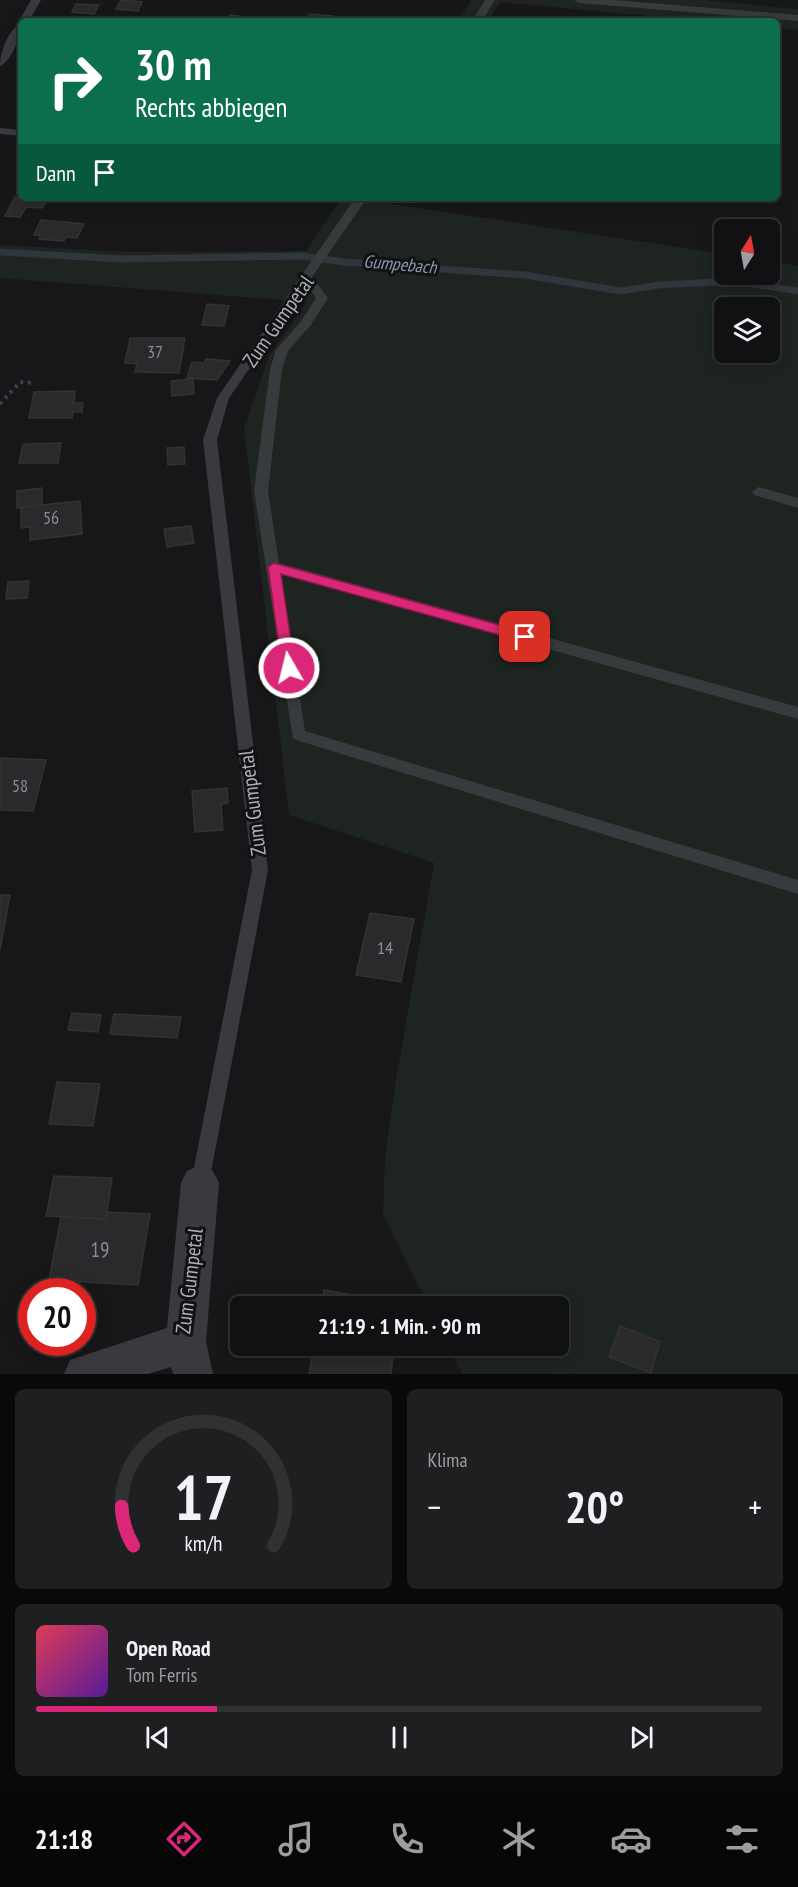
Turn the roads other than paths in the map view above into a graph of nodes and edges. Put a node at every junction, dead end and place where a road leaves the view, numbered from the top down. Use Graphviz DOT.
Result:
graph roads {
  1 [pos="36,0"];
  2 [pos="490,0"];
  3 [pos="579,0"];
  4 [pos="26,18"];
  5 [pos="479,18"];
  6 [pos="798,18"];
  7 [pos="18,31"];
  8 [pos="0,63"];
  9 [pos="0,131"];
  10 [pos="18,133"];
  11 [pos="359,201"];
  12 [pos="309,277"];
  13 [pos="759,492"];
  14 [pos="798,503"];
  15 [pos="274,567"];
  16 [pos="798,713"];
  17 [pos="798,887"];
  18 [pos="200,1183"];
  19 [pos="190,1358"];
  20 [pos="84,1374"];
  1 -- 4 [label="lane"];
  2 -- 5 [label="lane"];
  3 -- 6 [label="lane"];
  7 -- 8 [label="lane"];
  9 -- 10 [label="lane"];
  11 -- 12 [label="lane, Zum Gumpetal"];
  12 -- 15 [label="lane"];
  12 -- 18 [label="lane, Zum Gumpetal"];
  13 -- 14 [label="lane"];
  15 -- 16 [label="lane"];
  15 -- 17 [label="lane"];
  18 -- 19 [label="street, Zum Gumpetal"];
  19 -- 20 [label="street, Zum Gumpetal"];
}
